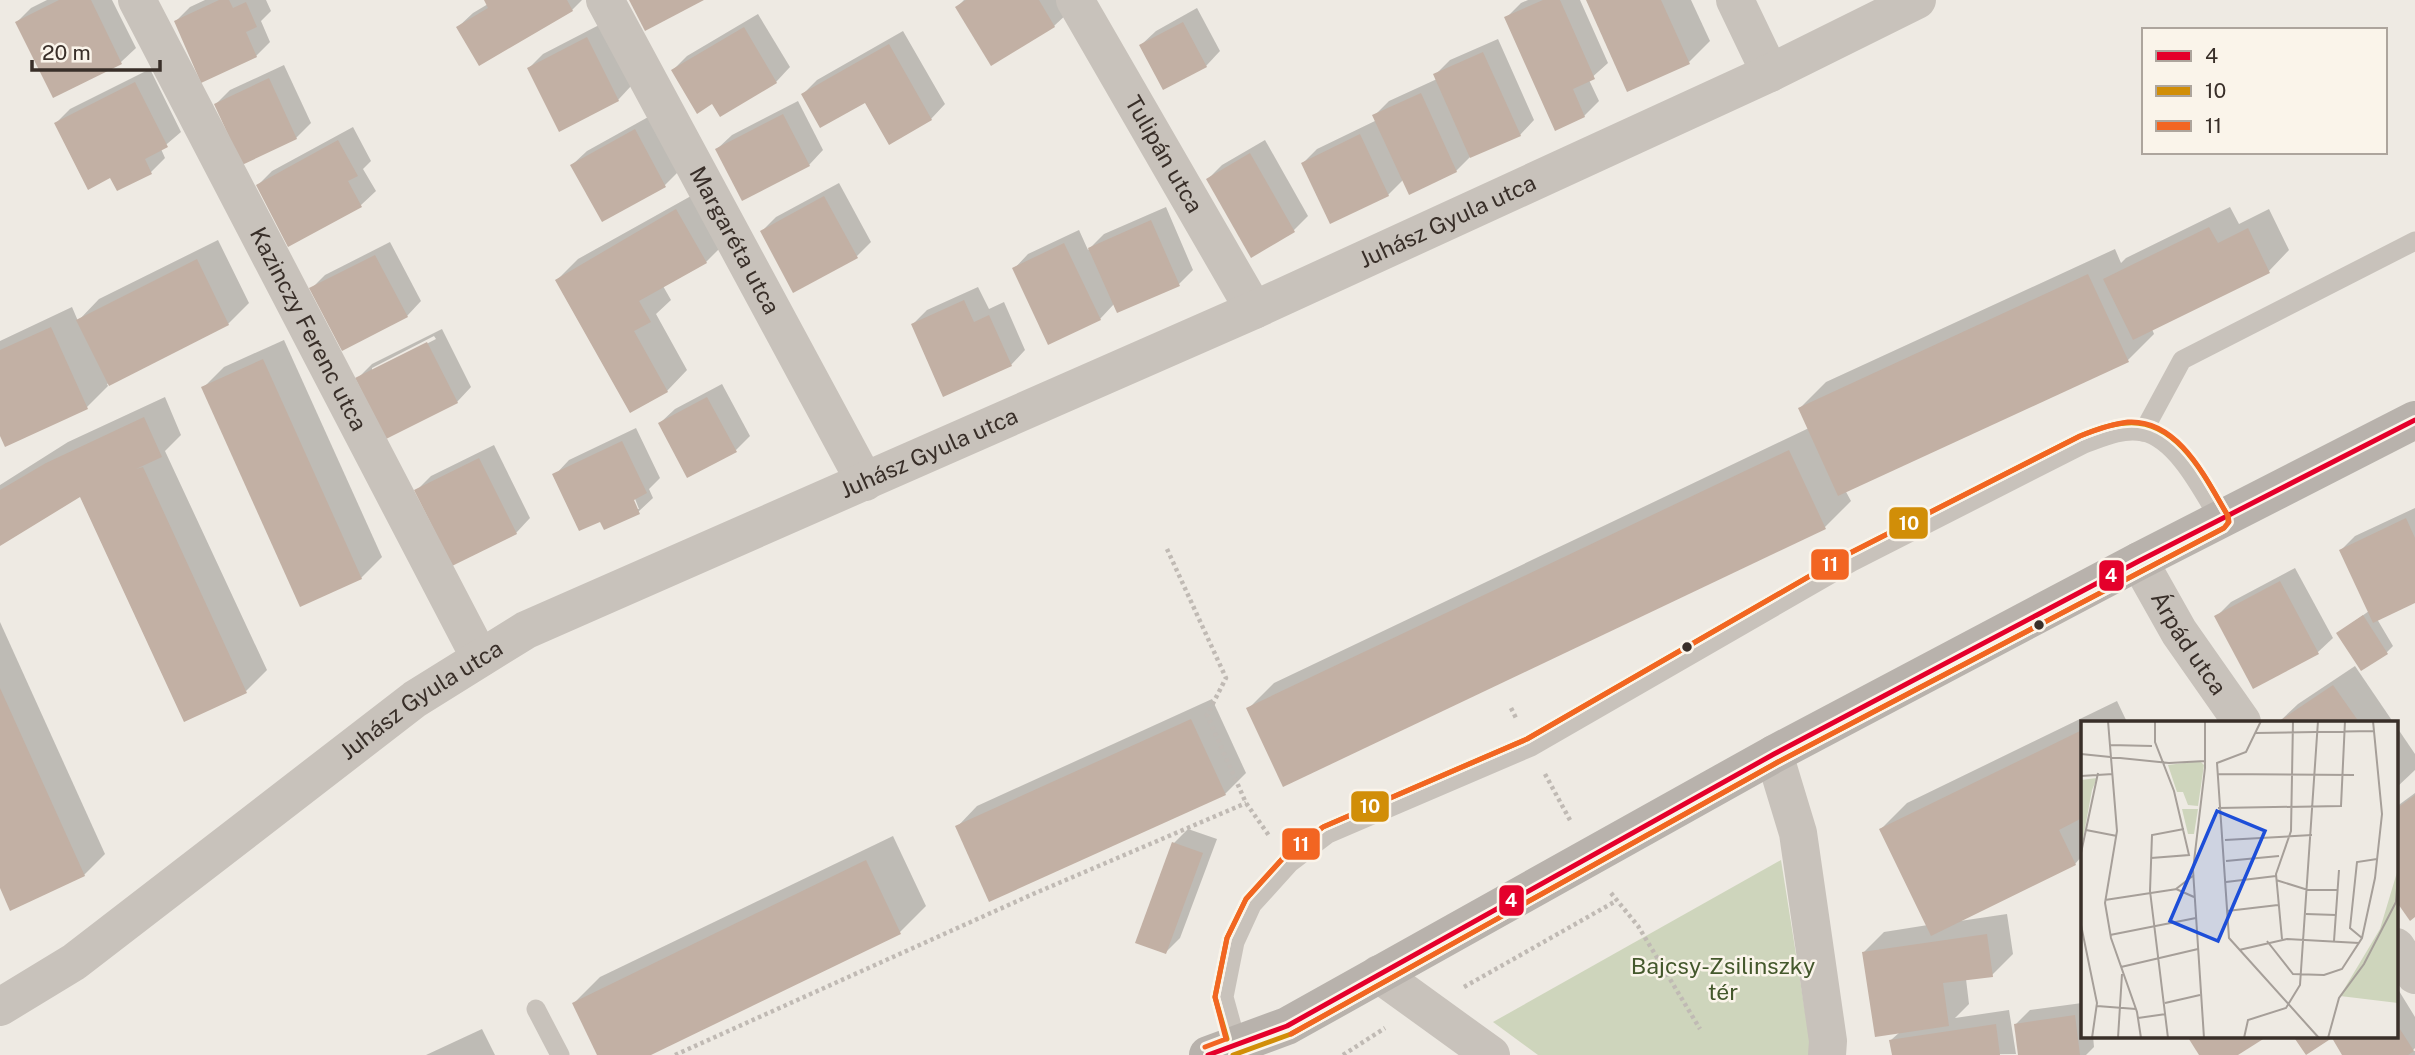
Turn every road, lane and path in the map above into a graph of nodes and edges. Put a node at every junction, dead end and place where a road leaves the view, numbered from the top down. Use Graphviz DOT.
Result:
graph roads {
  1 [pos="138,0"];
  2 [pos="605,0"];
  3 [pos="1075,0"];
  4 [pos="1735,0"];
  5 [pos="1917,0"];
  6 [pos="1770,73"];
  7 [pos="2415,241"];
  8 [pos="1254,310"];
  9 [pos="2415,419"];
  10 [pos="2143,432"];
  11 [pos="865,482"];
  12 [pos="2220,520"];
  13 [pos="1167,549"];
  14 [pos="2139,561"];
  15 [pos="480,658"];
  16 [pos="2241,721"];
  17 [pos="1774,754"];
  18 [pos="1246,803"];
  19 [pos="1290,863"];
  20 [pos="2398,950"];
  21 [pos="1379,974"];
  22 [pos="2415,975"];
  23 [pos="0,1007"];
  24 [pos="1427,1007"];
  25 [pos="536,1009"];
  26 [pos="1700,1029"];
  27 [pos="1223,1050"];
  28 [pos="559,1055"];
  29 [pos="675,1055"];
  30 [pos="1491,1055"];
  31 [pos="1827,1055"];
  1 -- 15 [label="street, Kazinczy Ferenc utca"];
  2 -- 11 [label="street, Margaréta utca"];
  3 -- 8 [label="street, Tulipán utca"];
  4 -- 6 [label="street"];
  5 -- 6 [label="street, Juhász Gyula utca"];
  6 -- 8 [label="street, Juhász Gyula utca"];
  7 -- 10 [label="lane"];
  8 -- 11 [label="street, Juhász Gyula utca"];
  9 -- 12 [label="main road"];
  10 -- 12 [label="lane"];
  10 -- 19 [label="lane"];
  11 -- 15 [label="street, Juhász Gyula utca"];
  12 -- 14 [label="main road"];
  13 -- 18 [label="path"];
  14 -- 16 [label="street, Árpád utca"];
  14 -- 17 [label="main road"];
  15 -- 23 [label="street, Juhász Gyula utca"];
  17 -- 21 [label="main road"];
  17 -- 31 [label="street"];
  18 -- 19 [label="path"];
  18 -- 29 [label="path"];
  19 -- 27 [label="lane"];
  20 -- 22 [label="street"];
  21 -- 24 [label="street"];
  21 -- 27 [label="main road"];
  24 -- 26 [label="path"];
  24 -- 30 [label="street"];
  25 -- 28 [label="lane"];
}
